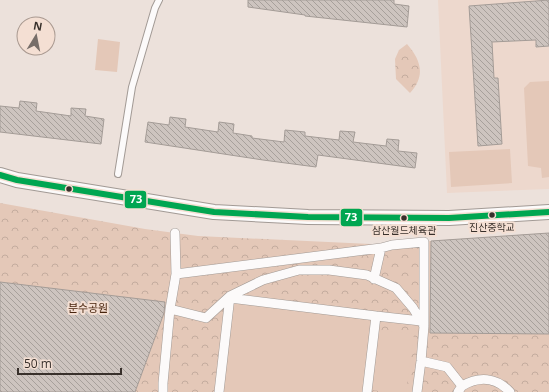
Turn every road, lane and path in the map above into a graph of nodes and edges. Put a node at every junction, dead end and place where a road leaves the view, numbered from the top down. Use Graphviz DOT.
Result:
graph roads {
  1 [pos="159,0"];
  2 [pos="118,174"];
  3 [pos="0,175"];
  4 [pos="549,212"];
  5 [pos="175,233"];
  6 [pos="381,248"];
  7 [pos="176,274"];
  8 [pos="374,279"];
  9 [pos="230,297"];
  10 [pos="170,309"];
  11 [pos="376,316"];
  12 [pos="422,324"];
  13 [pos="421,361"];
  14 [pos="460,389"];
  15 [pos="162,392"];
  16 [pos="219,392"];
  17 [pos="367,392"];
  18 [pos="417,392"];
  19 [pos="510,392"];
  1 -- 2 [label="lane"];
  3 -- 4 [label="street"];
  5 -- 7 [label="street"];
  6 -- 7 [label="street"];
  6 -- 8 [label="street"];
  6 -- 12 [label="street"];
  7 -- 10 [label="street"];
  8 -- 9 [label="street"];
  8 -- 12 [label="street"];
  9 -- 10 [label="street"];
  9 -- 11 [label="street"];
  9 -- 16 [label="street"];
  10 -- 15 [label="street"];
  11 -- 12 [label="street"];
  11 -- 17 [label="street"];
  12 -- 13 [label="street"];
  13 -- 14 [label="street"];
  13 -- 18 [label="street"];
  14 -- 19 [label="street"];
}
